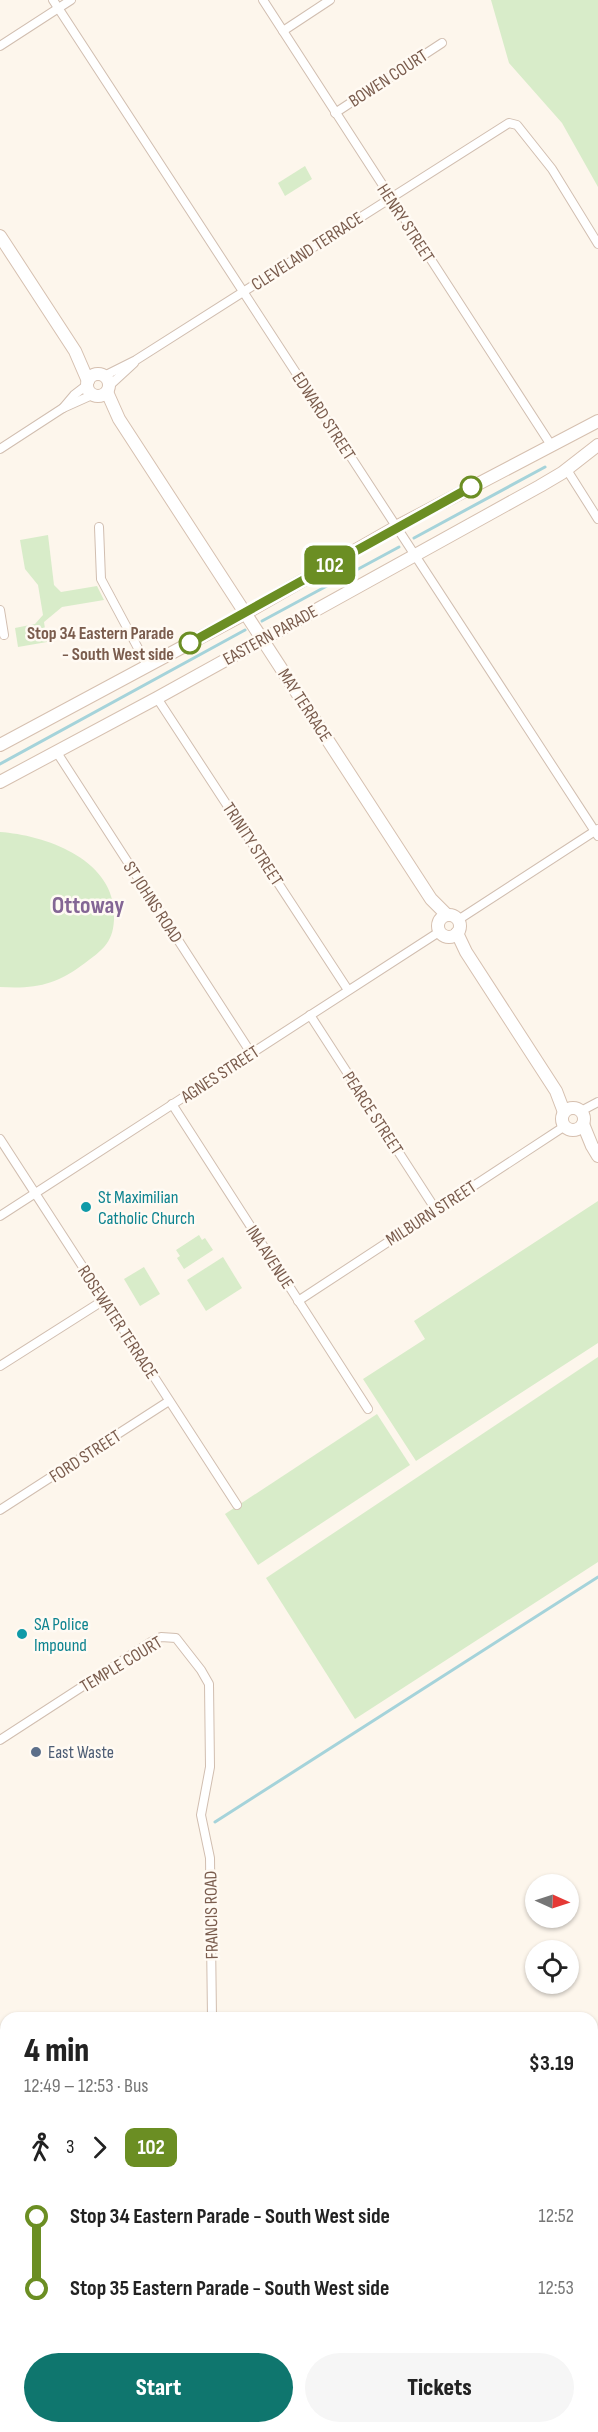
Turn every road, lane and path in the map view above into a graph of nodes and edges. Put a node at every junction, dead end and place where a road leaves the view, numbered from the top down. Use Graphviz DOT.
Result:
graph roads {
  1 [pos="71,0"];
  2 [pos="263,0"];
  3 [pos="330,0"];
  4 [pos="56,4"];
  5 [pos="283,31"];
  6 [pos="442,43"];
  7 [pos="0,46"];
  8 [pos="335,113"];
  9 [pos="390,198"];
  10 [pos="0,236"];
  11 [pos="598,244"];
  12 [pos="244,292"];
  13 [pos="98,386"];
  14 [pos="598,421"];
  15 [pos="598,425"];
  16 [pos="581,429"];
  17 [pos="551,445"];
  18 [pos="598,445"];
  19 [pos="0,449"];
  20 [pos="567,470"];
  21 [pos="598,519"];
  22 [pos="99,527"];
  23 [pos="396,527"];
  24 [pos="415,555"];
  25 [pos="0,610"];
  26 [pos="246,613"];
  27 [pos="4,635"];
  28 [pos="262,639"];
  29 [pos="147,665"];
  30 [pos="157,698"];
  31 [pos="0,745"];
  32 [pos="56,751"];
  33 [pos="0,782"];
  34 [pos="597,832"];
  35 [pos="448,926"];
  36 [pos="348,990"];
  37 [pos="310,1015"];
  38 [pos="251,1053"];
  39 [pos="598,1102"];
  40 [pos="172,1104"];
  41 [pos="573,1118"];
  42 [pos="0,1138"];
  43 [pos="595,1151"];
  44 [pos="35,1193"];
  45 [pos="436,1210"];
  46 [pos="0,1216"];
  47 [pos="104,1300"];
  48 [pos="298,1301"];
  49 [pos="0,1366"];
  50 [pos="169,1401"];
  51 [pos="368,1409"];
  52 [pos="237,1505"];
  53 [pos="0,1510"];
  54 [pos="0,1740"];
  55 [pos="201,1815"];
  56 [pos="212,2012"];
  1 -- 4 [label="street"];
  2 -- 5 [label="street, HENRY STREET"];
  3 -- 5 [label="street"];
  4 -- 7 [label="street"];
  4 -- 12 [label="street, EDWARD STREET"];
  5 -- 8 [label="street, HENRY STREET"];
  6 -- 8 [label="street, BOWEN COURT"];
  8 -- 9 [label="street, HENRY STREET"];
  9 -- 11 [label="street, CLEVELAND TERRACE"];
  9 -- 12 [label="street, CLEVELAND TERRACE"];
  9 -- 17 [label="street, HENRY STREET"];
  10 -- 13 [label="main road, MAY TERRACE"];
  12 -- 13 [label="street, CLEVELAND TERRACE"];
  12 -- 23 [label="street, EDWARD STREET"];
  13 -- 19 [label="street, CLEVELAND TERRACE"];
  13 -- 26 [label="main road, MAY TERRACE"];
  14 -- 16 [label="main road, EASTERN PARADE"];
  15 -- 16 [label="main road"];
  16 -- 17 [label="main road, EASTERN PARADE"];
  17 -- 23 [label="main road, EASTERN PARADE"];
  18 -- 20 [label="main road, EASTERN PARADE"];
  20 -- 21 [label="street"];
  20 -- 24 [label="main road, EASTERN PARADE"];
  22 -- 29 [label="street"];
  23 -- 24 [label="street, EDWARD STREET"];
  23 -- 26 [label="main road, EASTERN PARADE"];
  24 -- 28 [label="main road, EASTERN PARADE"];
  24 -- 34 [label="street, EDWARD STREET"];
  25 -- 27 [label="street"];
  26 -- 28 [label="main road, MAY TERRACE"];
  26 -- 29 [label="main road, EASTERN PARADE"];
  28 -- 30 [label="main road, EASTERN PARADE"];
  28 -- 35 [label="main road, MAY TERRACE"];
  29 -- 31 [label="main road, EASTERN PARADE"];
  30 -- 32 [label="main road, EASTERN PARADE"];
  30 -- 36 [label="street, TRINITY STREET"];
  32 -- 33 [label="main road, EASTERN PARADE"];
  32 -- 38 [label="street, ST JOHNS ROAD"];
  34 -- 35 [label="street"];
  35 -- 36 [label="street, AGNES STREET"];
  35 -- 41 [label="main road, MAY TERRACE"];
  36 -- 37 [label="street, AGNES STREET"];
  37 -- 38 [label="street, AGNES STREET"];
  37 -- 45 [label="street, PEARCE STREET"];
  38 -- 40 [label="street, AGNES STREET"];
  39 -- 41 [label="street, MILBURN STREET"];
  40 -- 44 [label="street, AGNES STREET"];
  40 -- 48 [label="street, INA AVENUE"];
  41 -- 43 [label="main road, MAY TERRACE"];
  41 -- 45 [label="street, MILBURN STREET"];
  42 -- 44 [label="street, ROSEWATER TERRACE"];
  44 -- 46 [label="street, AGNES STREET"];
  44 -- 47 [label="street, ROSEWATER TERRACE"];
  45 -- 48 [label="street, MILBURN STREET"];
  47 -- 49 [label="street"];
  47 -- 50 [label="street, ROSEWATER TERRACE"];
  48 -- 51 [label="street, INA AVENUE"];
  50 -- 52 [label="street, ROSEWATER TERRACE"];
  50 -- 53 [label="street, FORD STREET"];
  54 -- 55 [label="street, TEMPLE COURT"];
  55 -- 56 [label="street, FRANCIS ROAD"];
}
